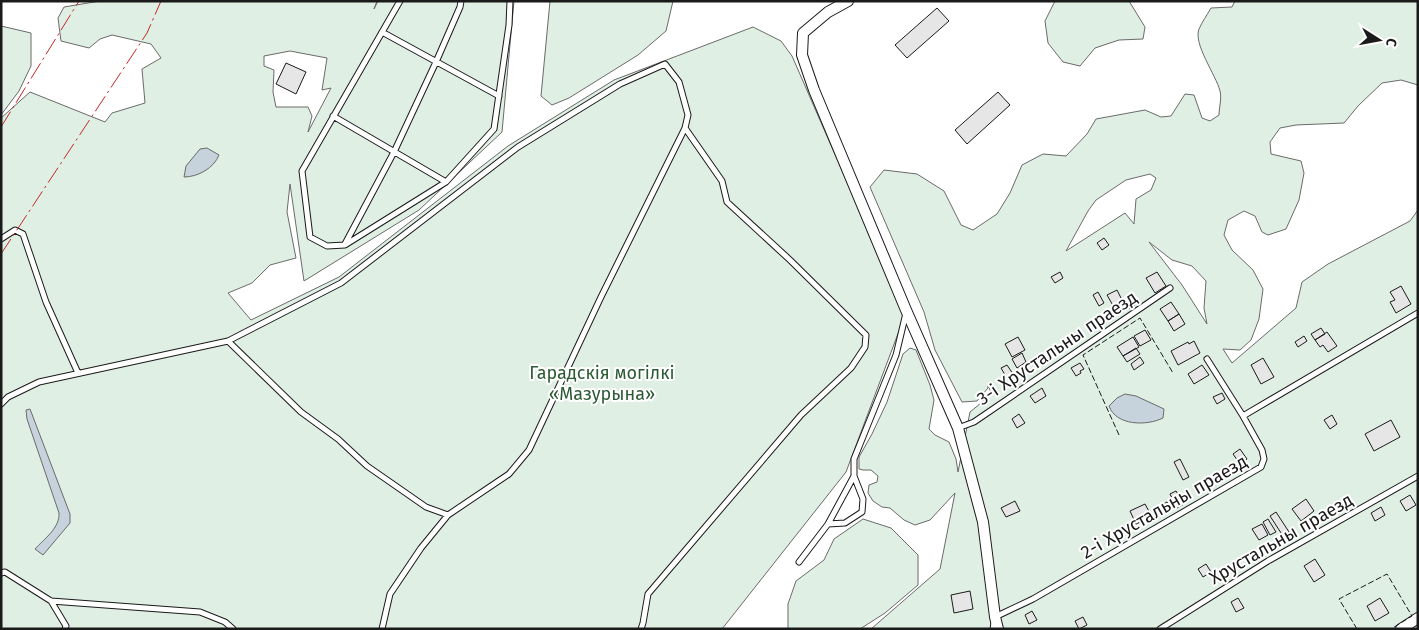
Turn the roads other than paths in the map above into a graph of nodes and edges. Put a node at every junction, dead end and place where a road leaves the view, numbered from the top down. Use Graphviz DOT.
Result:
graph roads {
  1 [pos="400,1"];
  2 [pos="461,1"];
  3 [pos="510,1"];
  4 [pos="848,1"];
  5 [pos="382,32"];
  6 [pos="436,62"];
  7 [pos="499,96"];
  8 [pos="333,116"];
  9 [pos="685,128"];
  10 [pos="394,152"];
  11 [pos="446,182"];
  12 [pos="1,239"];
  13 [pos="345,245"];
  14 [pos="1170,288"];
  15 [pos="906,310"];
  16 [pos="1418,313"];
  17 [pos="228,341"];
  18 [pos="1207,359"];
  19 [pos="78,373"];
  20 [pos="1,404"];
  21 [pos="1243,416"];
  22 [pos="958,428"];
  23 [pos="854,476"];
  24 [pos="1418,476"];
  25 [pos="448,515"];
  26 [pos="828,524"];
  27 [pos="799,562"];
  28 [pos="1,573"];
  29 [pos="51,601"];
  30 [pos="995,617"];
  31 [pos="1418,618"];
  32 [pos="67,628"];
  33 [pos="233,629"];
  34 [pos="382,629"];
  35 [pos="641,629"];
  36 [pos="993,629"];
  37 [pos="998,629"];
  38 [pos="1160,629"];
  39 [pos="1401,629"];
  1 -- 5 [label="lane"];
  2 -- 6 [label="lane"];
  3 -- 7 [label="lane"];
  4 -- 15 [label="street"];
  5 -- 6 [label="lane"];
  5 -- 8 [label="lane"];
  6 -- 7 [label="lane"];
  6 -- 10 [label="lane"];
  7 -- 11 [label="lane"];
  8 -- 10 [label="lane"];
  8 -- 13 [label="lane"];
  9 -- 17 [label="lane"];
  9 -- 25 [label="lane"];
  9 -- 35 [label="lane"];
  10 -- 11 [label="lane"];
  10 -- 13 [label="lane"];
  11 -- 13 [label="lane"];
  12 -- 19 [label="lane"];
  14 -- 22 [label="lane, 3-і Хрустальны праезд"];
  15 -- 22 [label="street"];
  15 -- 23 [label="lane"];
  16 -- 21 [label="lane"];
  17 -- 19 [label="lane"];
  17 -- 25 [label="lane"];
  18 -- 21 [label="lane"];
  19 -- 20 [label="lane"];
  21 -- 30 [label="lane, 2-і Хрустальны праезд"];
  22 -- 30 [label="street"];
  23 -- 26 [label="lane"];
  23 -- 26 [label="lane"];
  24 -- 38 [label="lane, Хрустальны праезд"];
  25 -- 34 [label="lane"];
  26 -- 27 [label="lane"];
  28 -- 29 [label="lane"];
  29 -- 32 [label="lane"];
  29 -- 33 [label="lane"];
  30 -- 36 [label="lane"];
  30 -- 37 [label="street"];
  31 -- 39 [label="street"];
}
